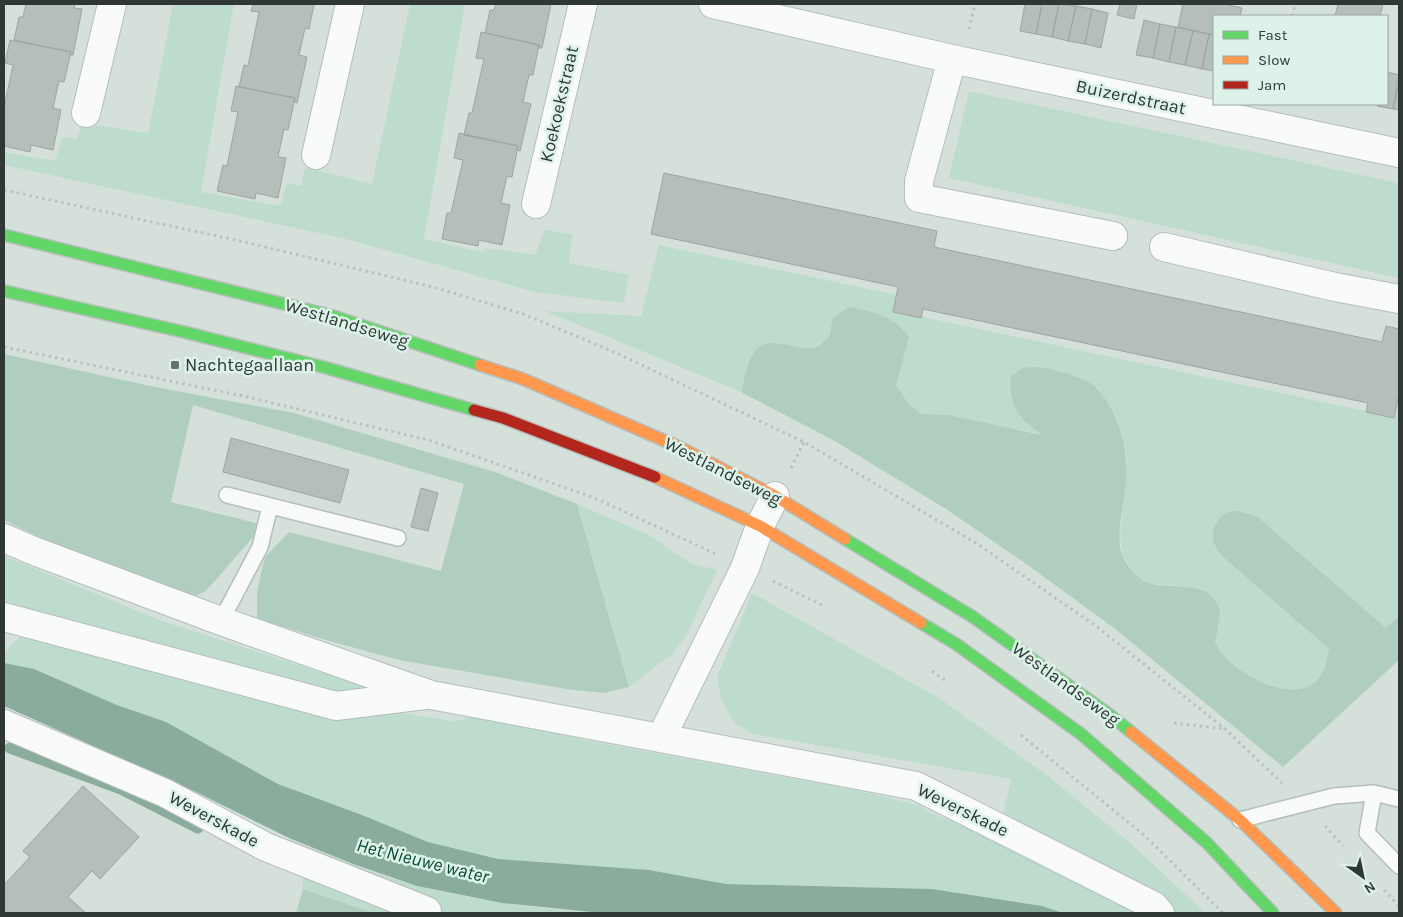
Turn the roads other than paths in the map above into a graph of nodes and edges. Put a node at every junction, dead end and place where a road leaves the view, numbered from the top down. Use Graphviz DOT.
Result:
graph roads {
  1 [pos="112,4"];
  2 [pos="350,4"];
  3 [pos="583,4"];
  4 [pos="713,4"];
  5 [pos="952,59"];
  6 [pos="86,113"];
  7 [pos="1399,153"];
  8 [pos="316,154"];
  9 [pos="536,204"];
  10 [pos="4,235"];
  11 [pos="1113,236"];
  12 [pos="1164,247"];
  13 [pos="4,292"];
  14 [pos="1399,299"];
  15 [pos="227,495"];
  16 [pos="776,496"];
  17 [pos="270,506"];
  18 [pos="760,526"];
  19 [pos="4,538"];
  20 [pos="398,538"];
  21 [pos="4,617"];
  22 [pos="221,621"];
  23 [pos="431,695"];
  24 [pos="4,724"];
  25 [pos="661,738"];
  26 [pos="1374,793"];
  27 [pos="1399,799"];
  28 [pos="1240,820"];
  29 [pos="1399,866"];
  30 [pos="427,912"];
  31 [pos="1160,913"];
  32 [pos="1273,913"];
  33 [pos="1336,913"];
  1 -- 6 [label="street"];
  2 -- 8 [label="street"];
  3 -- 9 [label="street, Koekoekstraat"];
  4 -- 5 [label="street, Buizerdstraat"];
  5 -- 7 [label="street, Buizerdstraat"];
  5 -- 11 [label="street"];
  10 -- 16 [label="main road, Westlandseweg"];
  12 -- 14 [label="street"];
  13 -- 18 [label="main road, Westlandseweg"];
  15 -- 17 [label="lane"];
  16 -- 18 [label="street"];
  16 -- 28 [label="main road, Westlandseweg"];
  17 -- 20 [label="lane"];
  17 -- 22 [label="lane"];
  18 -- 25 [label="street"];
  18 -- 32 [label="main road, Westlandseweg"];
  19 -- 22 [label="street, Weverskade"];
  21 -- 23 [label="street, Weverskade"];
  22 -- 23 [label="street, Weverskade"];
  23 -- 25 [label="street, Weverskade"];
  24 -- 30 [label="street, Weverskade"];
  25 -- 31 [label="street, Weverskade"];
  26 -- 27 [label="lane"];
  26 -- 28 [label="lane"];
  26 -- 29 [label="lane"];
  28 -- 33 [label="main road, Westlandseweg"];
}
